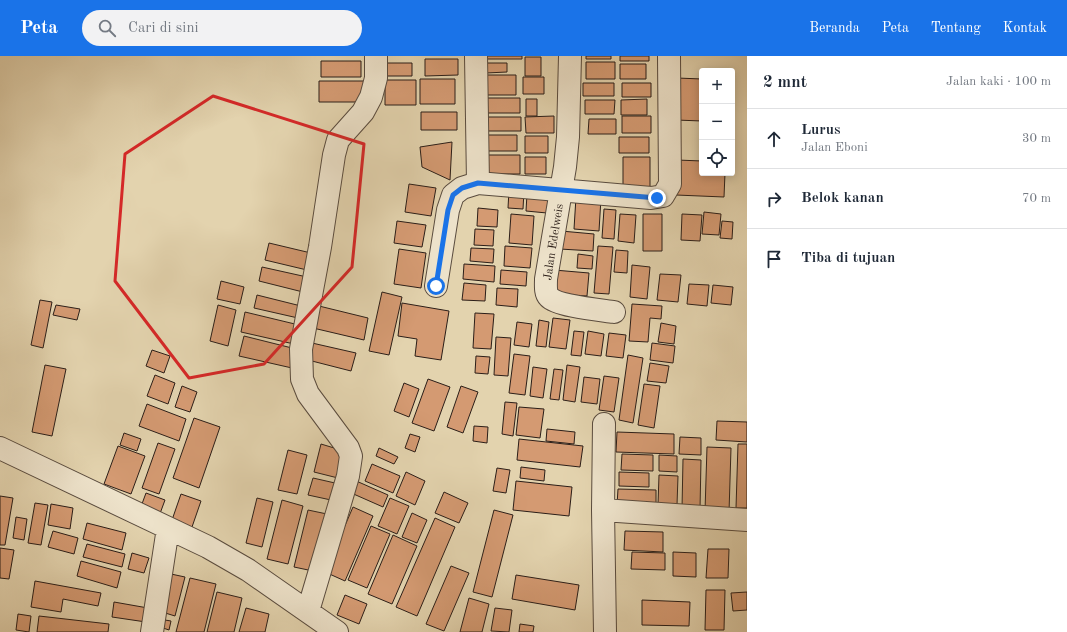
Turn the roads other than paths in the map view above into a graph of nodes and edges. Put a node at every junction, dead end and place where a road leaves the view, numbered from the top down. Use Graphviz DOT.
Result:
graph roads {
  1 [pos="376,56"];
  2 [pos="476,56"];
  3 [pos="570,56"];
  4 [pos="669,56"];
  5 [pos="470,186"];
  6 [pos="561,190"];
  7 [pos="436,286"];
  8 [pos="614,312"];
  9 [pos="604,424"];
  10 [pos="0,448"];
  11 [pos="603,510"];
  12 [pos="747,520"];
  13 [pos="168,528"];
  14 [pos="308,610"];
  15 [pos="152,632"];
  16 [pos="337,632"];
  17 [pos="605,632"];
  1 -- 14 [label="street"];
  2 -- 5 [label="street"];
  3 -- 6 [label="street"];
  4 -- 6 [label="street"];
  5 -- 6 [label="street"];
  5 -- 7 [label="street"];
  6 -- 8 [label="street, Jalan Edelweis"];
  9 -- 11 [label="street"];
  10 -- 13 [label="street"];
  11 -- 12 [label="street"];
  11 -- 17 [label="street"];
  13 -- 14 [label="street"];
  13 -- 15 [label="street"];
  14 -- 16 [label="street"];
}
